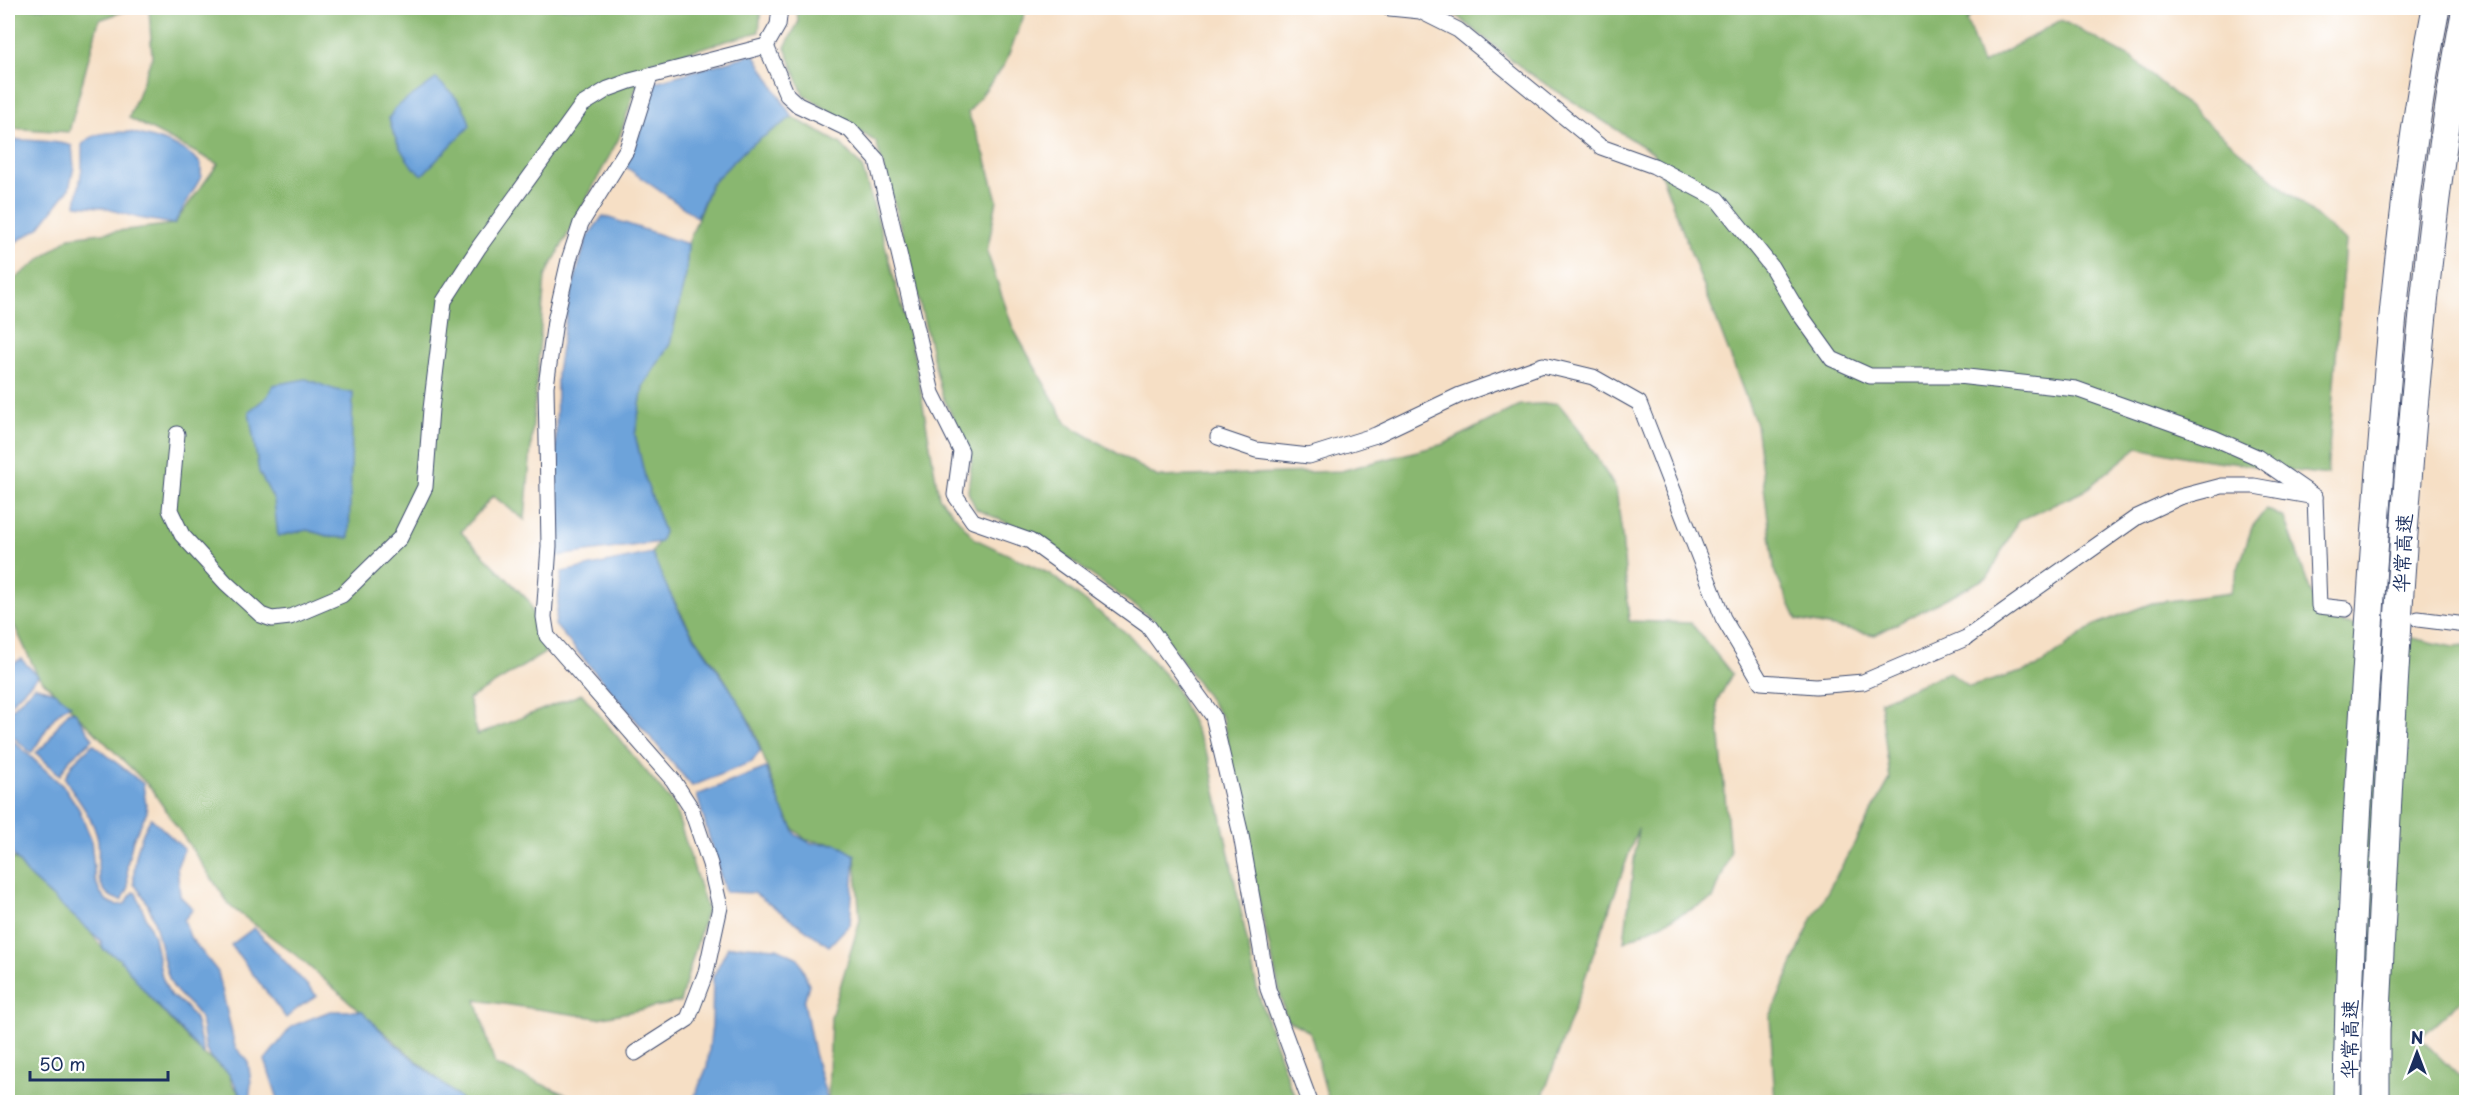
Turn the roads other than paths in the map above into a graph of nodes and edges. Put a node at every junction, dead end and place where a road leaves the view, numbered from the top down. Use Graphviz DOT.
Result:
graph roads {
  1 [pos="780,8"];
  2 [pos="1390,8"];
  3 [pos="2436,8"];
  4 [pos="2466,8"];
  5 [pos="766,45"];
  6 [pos="650,76"];
  7 [pos="177,434"];
  8 [pos="1218,437"];
  9 [pos="2314,497"];
  10 [pos="2346,609"];
  11 [pos="2418,619"];
  12 [pos="2466,624"];
  13 [pos="635,1053"];
  14 [pos="1310,1102"];
  15 [pos="2347,1102"];
  16 [pos="2376,1102"];
  1 -- 5 [label="street"];
  2 -- 9 [label="street"];
  3 -- 15 [label="highway, 华常高速"];
  4 -- 16 [label="highway, 华常高速"];
  5 -- 6 [label="street"];
  5 -- 14 [label="street"];
  6 -- 7 [label="street"];
  6 -- 13 [label="street"];
  8 -- 9 [label="street"];
  9 -- 10 [label="street"];
  11 -- 12 [label="street"];
}
